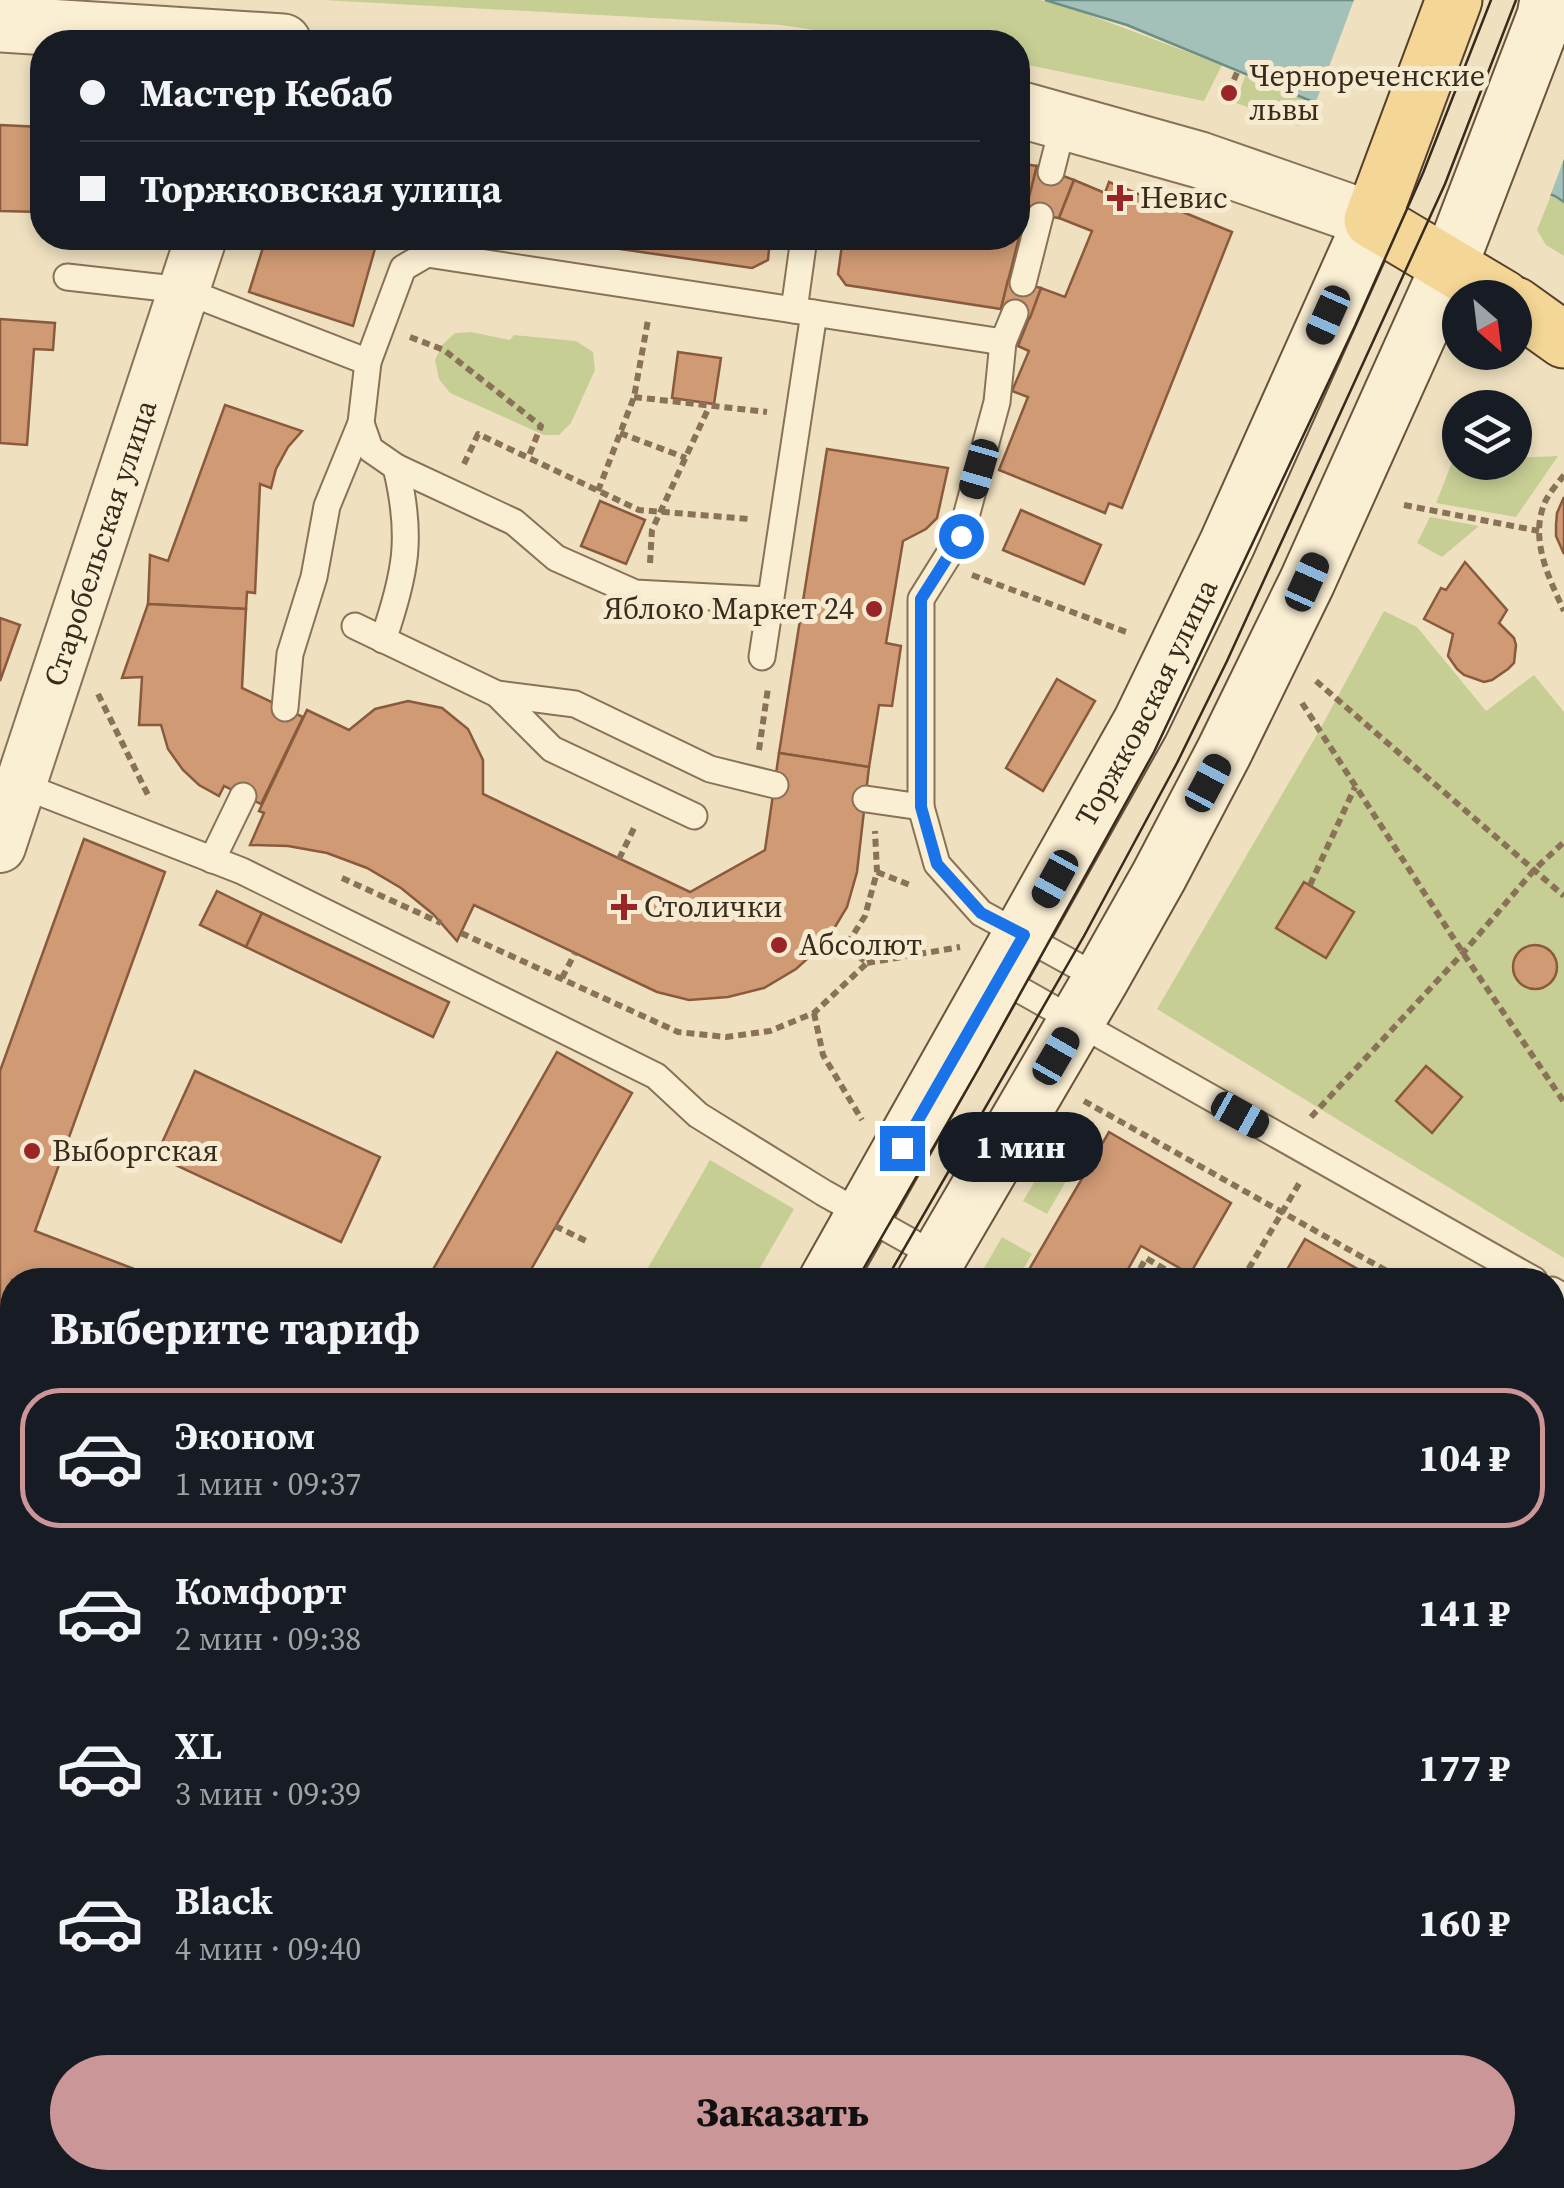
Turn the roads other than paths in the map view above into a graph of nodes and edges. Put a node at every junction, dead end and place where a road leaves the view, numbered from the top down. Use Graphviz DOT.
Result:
graph roads {
  1 [pos="1454,0"];
  2 [pos="1552,7"];
  3 [pos="0,24"];
  4 [pos="88,30"];
  5 [pos="1044,134"];
  6 [pos="1040,216"];
  7 [pos="1372,220"];
  8 [pos="196,250"];
  9 [pos="804,250"];
  10 [pos="1450,264"];
  11 [pos="67,277"];
  12 [pos="1475,280"];
  13 [pos="1023,283"];
  14 [pos="183,290"];
  15 [pos="804,312"];
  16 [pos="1015,314"];
  17 [pos="1532,317"];
  18 [pos="1564,340"];
  19 [pos="1003,342"];
  20 [pos="368,362"];
  21 [pos="360,422"];
  22 [pos="396,467"];
  23 [pos="770,600"];
  24 [pos="354,626"];
  25 [pos="383,640"];
  26 [pos="762,657"];
  27 [pos="497,694"];
  28 [pos="284,708"];
  29 [pos="765,782"];
  30 [pos="21,785"];
  31 [pos="242,796"];
  32 [pos="866,799"];
  33 [pos="921,807"];
  34 [pos="694,816"];
  35 [pos="0,847"];
  36 [pos="212,860"];
  37 [pos="995,953"];
  38 [pos="1088,1000"];
  39 [pos="864,1215"];
  40 [pos="834,1268"];
  41 [pos="931,1268"];
  42 [pos="1513,1268"];
  1 -- 7 [label="main road, Торжковская улица"];
  2 -- 10 [label="main road"];
  3 -- 4 [label="main road"];
  5 -- 7 [label="main road"];
  6 -- 13 [label="lane"];
  7 -- 10 [label="main road"];
  7 -- 37 [label="main road, Торжковская улица"];
  8 -- 14 [label="street, Старобельская улица"];
  9 -- 15 [label="lane"];
  10 -- 12 [label="main road"];
  10 -- 38 [label="main road"];
  11 -- 14 [label="lane"];
  14 -- 20 [label="lane"];
  14 -- 30 [label="street, Старобельская улица"];
  15 -- 19 [label="lane"];
  15 -- 20 [label="lane"];
  15 -- 23 [label="lane"];
  16 -- 19 [label="lane"];
  17 -- 18 [label="main road"];
  19 -- 33 [label="lane"];
  20 -- 21 [label="lane"];
  21 -- 22 [label="lane"];
  21 -- 28 [label="lane"];
  22 -- 23 [label="lane"];
  22 -- 25 [label="lane"];
  23 -- 26 [label="lane"];
  24 -- 25 [label="lane"];
  25 -- 27 [label="lane"];
  27 -- 29 [label="lane"];
  27 -- 34 [label="lane"];
  30 -- 35 [label="street, Старобельская улица"];
  30 -- 36 [label="lane"];
  31 -- 36 [label="lane"];
  32 -- 33 [label="lane"];
  33 -- 37 [label="lane"];
  36 -- 39 [label="lane"];
  37 -- 38 [label="lane"];
  37 -- 38 [label="lane"];
  37 -- 39 [label="main road, Торжковская улица"];
  38 -- 41 [label="main road"];
  38 -- 42 [label="lane"];
  39 -- 40 [label="main road, Торжковская улица"];
  39 -- 41 [label="lane"];
}
